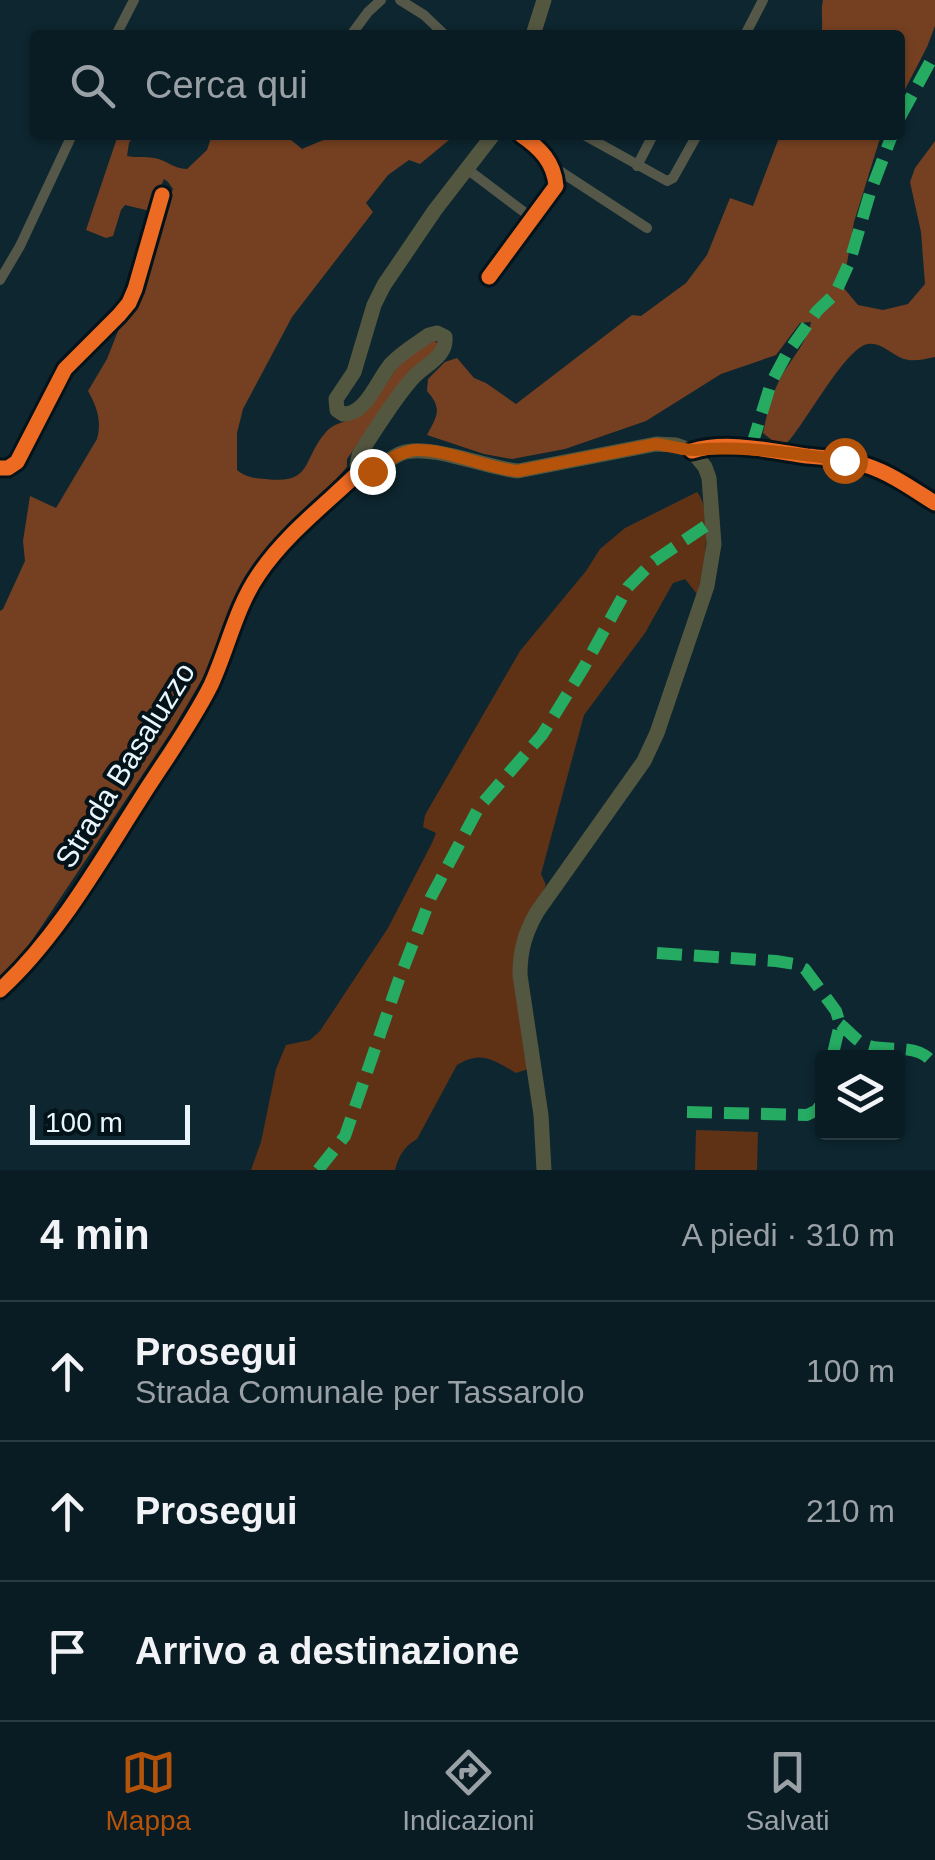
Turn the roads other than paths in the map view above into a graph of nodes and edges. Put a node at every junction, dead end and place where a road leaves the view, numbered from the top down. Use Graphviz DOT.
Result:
graph roads {
  1 [pos="134,0"];
  2 [pos="381,0"];
  3 [pos="400,0"];
  4 [pos="544,0"];
  5 [pos="763,0"];
  6 [pos="119,30"];
  7 [pos="355,30"];
  8 [pos="440,30"];
  9 [pos="534,30"];
  10 [pos="748,30"];
  11 [pos="70,140"];
  12 [pos="489,140"];
  13 [pos="528,140"];
  14 [pos="593,140"];
  15 [pos="651,140"];
  16 [pos="694,140"];
  17 [pos="551,166"];
  18 [pos="638,166"];
  19 [pos="467,168"];
  20 [pos="162,195"];
  21 [pos="532,218"];
  22 [pos="647,228"];
  23 [pos="489,276"];
  24 [pos="0,280"];
  25 [pos="692,451"];
  26 [pos="0,468"];
  27 [pos="360,471"];
  28 [pos="935,503"];
  29 [pos="0,990"];
  30 [pos="544,1170"];
  1 -- 6 [label="street"];
  2 -- 7 [label="street"];
  3 -- 8 [label="street"];
  4 -- 9 [label="main road"];
  5 -- 10 [label="street"];
  11 -- 24 [label="street"];
  12 -- 19 [label="main road"];
  13 -- 17 [label="street"];
  14 -- 18 [label="street"];
  15 -- 18 [label="street"];
  16 -- 18 [label="street"];
  17 -- 21 [label="street"];
  17 -- 22 [label="street"];
  19 -- 21 [label="street"];
  19 -- 27 [label="main road"];
  20 -- 26 [label="street"];
  21 -- 23 [label="street"];
  25 -- 27 [label="main road"];
  25 -- 28 [label="main road"];
  25 -- 30 [label="main road"];
  27 -- 29 [label="main road, Strada Basaluzzo"];
}
